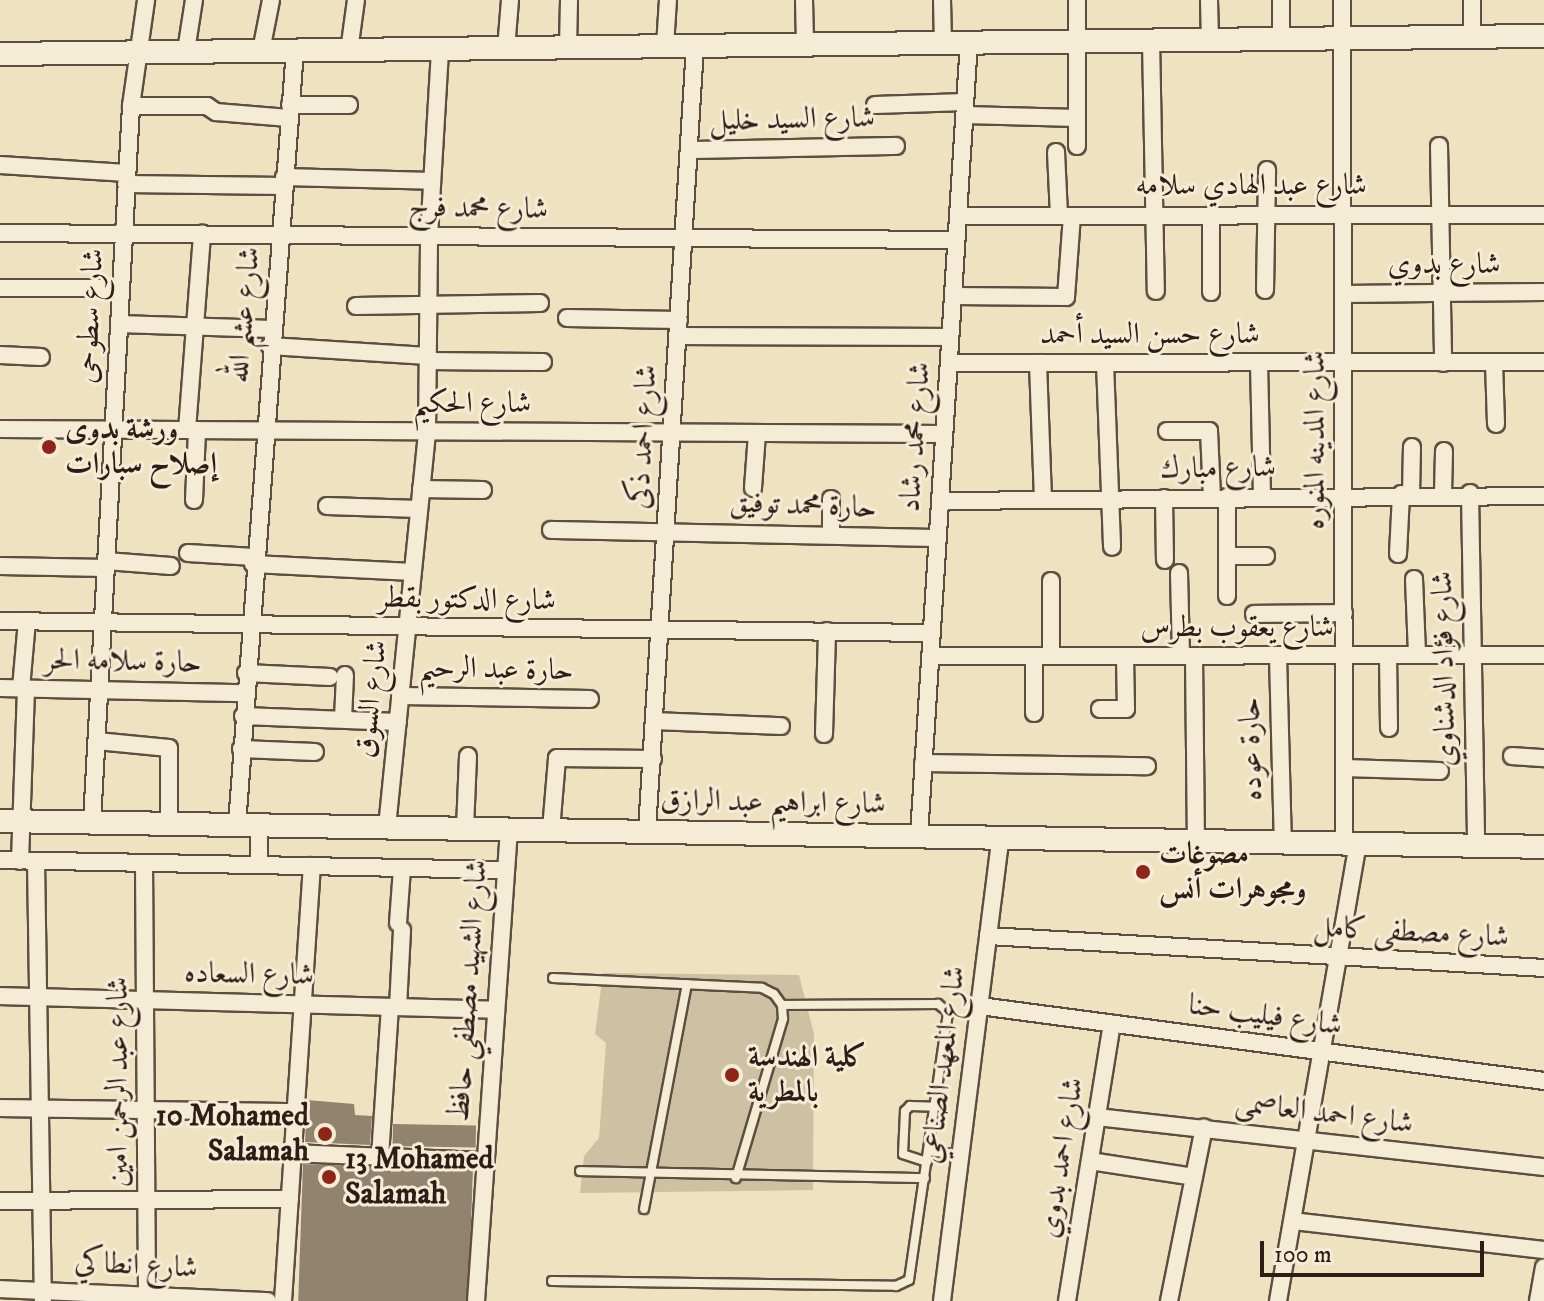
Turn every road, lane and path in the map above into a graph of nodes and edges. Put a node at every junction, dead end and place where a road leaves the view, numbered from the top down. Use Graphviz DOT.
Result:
graph roads {
  1 [pos="146,0"];
  2 [pos="194,0"];
  3 [pos="271,0"];
  4 [pos="356,0"];
  5 [pos="510,0"];
  6 [pos="569,0"];
  7 [pos="668,0"];
  8 [pos="804,0"];
  9 [pos="942,0"];
  10 [pos="1077,0"];
  11 [pos="1209,0"];
  12 [pos="1281,0"];
  13 [pos="1342,0"];
  14 [pos="1472,0"];
  15 [pos="1544,36"];
  16 [pos="1472,37"];
  17 [pos="1343,38"];
  18 [pos="1281,39"];
  19 [pos="1151,40"];
  20 [pos="1210,40"];
  21 [pos="1078,41"];
  22 [pos="969,42"];
  23 [pos="943,43"];
  24 [pos="805,44"];
  25 [pos="665,46"];
  26 [pos="695,46"];
  27 [pos="568,48"];
  28 [pos="506,49"];
  29 [pos="295,50"];
  30 [pos="440,50"];
  31 [pos="186,51"];
  32 [pos="261,51"];
  33 [pos="349,51"];
  34 [pos="138,53"];
  35 [pos="0,54"];
  36 [pos="349,105"];
  37 [pos="875,105"];
  38 [pos="131,106"];
  39 [pos="965,108"];
  40 [pos="290,112"];
  41 [pos="1077,118"];
  42 [pos="896,146"];
  43 [pos="1077,146"];
  44 [pos="1439,146"];
  45 [pos="689,150"];
  46 [pos="1056,152"];
  47 [pos="0,165"];
  48 [pos="1267,170"];
  49 [pos="127,179"];
  50 [pos="432,181"];
  51 [pos="284,182"];
  52 [pos="1440,213"];
  53 [pos="1267,214"];
  54 [pos="1343,214"];
  55 [pos="1154,215"];
  56 [pos="1211,215"];
  57 [pos="1544,215"];
  58 [pos="958,216"];
  59 [pos="1066,216"];
  60 [pos="0,233"];
  61 [pos="124,233"];
  62 [pos="202,234"];
  63 [pos="279,235"];
  64 [pos="429,236"];
  65 [pos="684,239"];
  66 [pos="956,240"];
  67 [pos="0,288"];
  68 [pos="121,288"];
  69 [pos="1265,290"];
  70 [pos="1156,291"];
  71 [pos="1211,292"];
  72 [pos="1441,292"];
  73 [pos="1544,292"];
  74 [pos="1344,294"];
  75 [pos="953,296"];
  76 [pos="540,303"];
  77 [pos="356,306"];
  78 [pos="428,308"];
  79 [pos="567,318"];
  80 [pos="119,324"];
  81 [pos="195,326"];
  82 [pos="678,328"];
  83 [pos="950,337"];
  84 [pos="271,338"];
  85 [pos="0,355"];
  86 [pos="41,357"];
  87 [pos="428,359"];
  88 [pos="543,362"];
  89 [pos="1544,362"];
  90 [pos="949,363"];
  91 [pos="1038,363"];
  92 [pos="1105,363"];
  93 [pos="1259,363"];
  94 [pos="1344,363"];
  95 [pos="1443,363"];
  96 [pos="1494,363"];
  97 [pos="1496,424"];
  98 [pos="0,429"];
  99 [pos="113,430"];
  100 [pos="192,430"];
  101 [pos="263,431"];
  102 [pos="1167,431"];
  103 [pos="427,433"];
  104 [pos="673,433"];
  105 [pos="757,433"];
  106 [pos="944,434"];
  107 [pos="1412,447"];
  108 [pos="1444,451"];
  109 [pos="753,488"];
  110 [pos="421,489"];
  111 [pos="483,490"];
  112 [pos="1443,493"];
  113 [pos="1470,493"];
  114 [pos="1406,494"];
  115 [pos="1344,495"];
  116 [pos="1262,496"];
  117 [pos="1544,496"];
  118 [pos="1220,497"];
  119 [pos="1110,498"];
  120 [pos="1164,498"];
  121 [pos="831,499"];
  122 [pos="1043,499"];
  123 [pos="194,500"];
  124 [pos="940,501"];
  125 [pos="327,506"];
  126 [pos="419,509"];
  127 [pos="667,529"];
  128 [pos="551,530"];
  129 [pos="831,534"];
  130 [pos="938,538"];
  131 [pos="1112,547"];
  132 [pos="188,553"];
  133 [pos="1398,554"];
  134 [pos="1227,556"];
  135 [pos="1266,556"];
  136 [pos="254,560"];
  137 [pos="1165,560"];
  138 [pos="106,565"];
  139 [pos="0,566"];
  140 [pos="171,566"];
  141 [pos="413,572"];
  142 [pos="1179,573"];
  143 [pos="1414,579"];
  144 [pos="1051,581"];
  145 [pos="1227,596"];
  146 [pos="1344,613"];
  147 [pos="1254,614"];
  148 [pos="0,621"];
  149 [pos="27,621"];
  150 [pos="103,622"];
  151 [pos="249,624"];
  152 [pos="408,626"];
  153 [pos="827,631"];
  154 [pos="660,632"];
  155 [pos="932,633"];
  156 [pos="1388,655"];
  157 [pos="1417,655"];
  158 [pos="1473,655"];
  159 [pos="1544,655"];
  160 [pos="930,656"];
  161 [pos="1042,656"];
  162 [pos="1125,656"];
  163 [pos="1188,656"];
  164 [pos="1278,656"];
  165 [pos="1344,656"];
  166 [pos="246,673"];
  167 [pos="0,688"];
  168 [pos="24,688"];
  169 [pos="100,690"];
  170 [pos="245,693"];
  171 [pos="400,696"];
  172 [pos="590,699"];
  173 [pos="1100,709"];
  174 [pos="1034,713"];
  175 [pos="243,716"];
  176 [pos="343,719"];
  177 [pos="655,721"];
  178 [pos="398,722"];
  179 [pos="781,726"];
  180 [pos="1389,728"];
  181 [pos="824,734"];
  182 [pos="97,741"];
  183 [pos="241,749"];
  184 [pos="315,752"];
  185 [pos="468,756"];
  186 [pos="1512,756"];
  187 [pos="1544,758"];
  188 [pos="653,759"];
  189 [pos="923,763"];
  190 [pos="1147,766"];
  191 [pos="1344,768"];
  192 [pos="1440,771"];
  193 [pos="10,821"];
  194 [pos="92,822"];
  195 [pos="169,824"];
  196 [pos="248,825"];
  197 [pos="387,827"];
  198 [pos="465,828"];
  199 [pos="509,829"];
  200 [pos="551,830"];
  201 [pos="647,831"];
  202 [pos="919,836"];
  203 [pos="1001,837"];
  204 [pos="1196,840"];
  205 [pos="1283,841"];
  206 [pos="1351,842"];
  207 [pos="1476,845"];
  208 [pos="1544,847"];
  209 [pos="0,860"];
  210 [pos="28,861"];
  211 [pos="144,863"];
  212 [pos="259,865"];
  213 [pos="312,866"];
  214 [pos="402,868"];
  215 [pos="505,870"];
  216 [pos="988,936"];
  217 [pos="1342,958"];
  218 [pos="1544,968"];
  219 [pos="553,978"];
  220 [pos="687,984"];
  221 [pos="0,996"];
  222 [pos="40,997"];
  223 [pos="147,1001"];
  224 [pos="303,1005"];
  225 [pos="782,1005"];
  226 [pos="980,1006"];
  227 [pos="394,1007"];
  228 [pos="496,1010"];
  229 [pos="1112,1024"];
  230 [pos="1325,1052"];
  231 [pos="1544,1081"];
  232 [pos="147,1107"];
  233 [pos="935,1107"];
  234 [pos="0,1108"];
  235 [pos="37,1109"];
  236 [pos="296,1112"];
  237 [pos="1097,1117"];
  238 [pos="1204,1128"];
  239 [pos="1308,1140"];
  240 [pos="928,1151"];
  241 [pos="293,1153"];
  242 [pos="961,1155"];
  243 [pos="380,1157"];
  244 [pos="486,1161"];
  245 [pos="1090,1161"];
  246 [pos="927,1162"];
  247 [pos="1544,1167"];
  248 [pos="580,1171"];
  249 [pos="647,1176"];
  250 [pos="1194,1177"];
  251 [pos="736,1178"];
  252 [pos="925,1178"];
  253 [pos="147,1199"];
  254 [pos="290,1199"];
  255 [pos="0,1201"];
  256 [pos="39,1202"];
  257 [pos="644,1209"];
  258 [pos="1293,1221"];
  259 [pos="1544,1250"];
  260 [pos="1544,1268"];
  261 [pos="552,1281"];
  262 [pos="0,1289"];
  263 [pos="43,1294"];
  264 [pos="147,1298"];
  265 [pos="268,1301"];
  266 [pos="283,1301"];
  267 [pos="476,1301"];
  268 [pos="942,1301"];
  269 [pos="1067,1301"];
  270 [pos="1169,1301"];
  271 [pos="1278,1301"];
  272 [pos="1538,1301"];
  1 -- 34 [label="street, شارع سطوحى"];
  2 -- 31 [label="street"];
  3 -- 32 [label="street"];
  4 -- 33 [label="street"];
  5 -- 28 [label="street"];
  6 -- 27 [label="street"];
  7 -- 25 [label="street"];
  8 -- 24 [label="street"];
  9 -- 23 [label="street"];
  10 -- 21 [label="street"];
  11 -- 20 [label="street"];
  12 -- 18 [label="street"];
  13 -- 17 [label="street, شارع المدينه المنوره"];
  14 -- 16 [label="street"];
  15 -- 16 [label="main road"];
  16 -- 17 [label="main road"];
  17 -- 18 [label="main road"];
  17 -- 54 [label="street, شارع المدينه المنوره"];
  18 -- 20 [label="main road"];
  19 -- 20 [label="main road"];
  19 -- 21 [label="main road"];
  19 -- 55 [label="street"];
  21 -- 22 [label="main road"];
  21 -- 41 [label="street"];
  22 -- 23 [label="main road"];
  22 -- 39 [label="street, شارع محمد رشاد"];
  23 -- 24 [label="main road"];
  24 -- 26 [label="main road"];
  25 -- 26 [label="main road"];
  25 -- 27 [label="main road"];
  26 -- 45 [label="street, شارع احمد ذكى"];
  27 -- 28 [label="main road"];
  28 -- 30 [label="main road"];
  29 -- 32 [label="main road"];
  29 -- 33 [label="main road"];
  29 -- 40 [label="street, شارع عشم الله"];
  30 -- 33 [label="main road"];
  30 -- 50 [label="street, شارع السوق"];
  31 -- 32 [label="main road"];
  31 -- 34 [label="main road"];
  34 -- 35 [label="main road"];
  34 -- 38 [label="street, شارع سطوحى"];
  36 -- 40 [label="street"];
  37 -- 39 [label="street"];
  38 -- 40 [label="street"];
  38 -- 49 [label="street, شارع سطوحى"];
  39 -- 41 [label="street"];
  39 -- 58 [label="street, شارع محمد رشاد"];
  40 -- 51 [label="street, شارع عشم الله"];
  41 -- 43 [label="street"];
  42 -- 45 [label="street, شارع السيد خليل"];
  44 -- 52 [label="street"];
  45 -- 65 [label="street, شارع احمد ذكى"];
  46 -- 59 [label="street"];
  47 -- 49 [label="street"];
  48 -- 53 [label="street"];
  49 -- 51 [label="street"];
  49 -- 61 [label="street, شارع سطوحى"];
  50 -- 51 [label="street"];
  50 -- 64 [label="street, شارع السوق"];
  51 -- 63 [label="street, شارع عشم الله"];
  52 -- 54 [label="street, شارع عبد الهادي سلامه"];
  52 -- 57 [label="street, شارع عبد الهادي سلامه"];
  52 -- 72 [label="street"];
  53 -- 54 [label="street, شارع عبد الهادي سلامه"];
  53 -- 56 [label="street, شارع عبد الهادي سلامه"];
  53 -- 69 [label="street"];
  54 -- 74 [label="street, شارع المدينه المنوره"];
  55 -- 56 [label="street, شارع عبد الهادي سلامه"];
  55 -- 59 [label="street, شارع عبد الهادي سلامه"];
  55 -- 70 [label="street"];
  56 -- 71 [label="street"];
  58 -- 59 [label="street, شارع عبد الهادي سلامه"];
  58 -- 66 [label="street, شارع محمد رشاد"];
  59 -- 75 [label="street"];
  60 -- 61 [label="street, شارع محمد فرج"];
  61 -- 62 [label="street, شارع محمد فرج"];
  61 -- 68 [label="street, شارع سطوحى"];
  62 -- 63 [label="street, شارع محمد فرج"];
  62 -- 81 [label="street"];
  63 -- 64 [label="street, شارع محمد فرج"];
  63 -- 84 [label="street, شارع عشم الله"];
  64 -- 65 [label="street, شارع محمد فرج"];
  64 -- 78 [label="street, شارع السوق"];
  65 -- 66 [label="street, شارع محمد فرج"];
  65 -- 82 [label="street, شارع احمد ذكى"];
  66 -- 75 [label="street, شارع محمد رشاد"];
  67 -- 68 [label="street"];
  68 -- 80 [label="street, شارع سطوحى"];
  72 -- 73 [label="street, شارع بدوي"];
  72 -- 74 [label="street, شارع بدوي"];
  72 -- 95 [label="street"];
  74 -- 94 [label="street, شارع المدينه المنوره"];
  75 -- 83 [label="street, شارع محمد رشاد"];
  76 -- 78 [label="street"];
  77 -- 78 [label="street"];
  78 -- 87 [label="street, شارع السوق"];
  79 -- 82 [label="street"];
  80 -- 81 [label="street"];
  80 -- 99 [label="street, شارع سطوحى"];
  81 -- 84 [label="street"];
  81 -- 100 [label="street"];
  82 -- 83 [label="street"];
  82 -- 104 [label="street, شارع احمد ذكى"];
  83 -- 90 [label="street, شارع محمد رشاد"];
  84 -- 87 [label="street"];
  84 -- 101 [label="street, شارع عشم الله"];
  85 -- 86 [label="street"];
  87 -- 88 [label="street"];
  87 -- 103 [label="street, شارع السوق"];
  89 -- 96 [label="street, شارع حسن السيد أحمد"];
  90 -- 91 [label="street, شارع حسن السيد أحمد"];
  90 -- 106 [label="street, شارع محمد رشاد"];
  91 -- 92 [label="street, شارع حسن السيد أحمد"];
  91 -- 122 [label="street"];
  92 -- 93 [label="street, شارع حسن السيد أحمد"];
  92 -- 119 [label="street"];
  93 -- 94 [label="street, شارع حسن السيد أحمد"];
  93 -- 116 [label="street"];
  94 -- 95 [label="street, شارع حسن السيد أحمد"];
  94 -- 115 [label="street, شارع المدينه المنوره"];
  95 -- 96 [label="street, شارع حسن السيد أحمد"];
  96 -- 97 [label="street"];
  98 -- 99 [label="street, شارع الحكيم"];
  99 -- 100 [label="street, شارع الحكيم"];
  99 -- 138 [label="street, شارع سطوحى"];
  100 -- 101 [label="street, شارع الحكيم"];
  100 -- 123 [label="street"];
  101 -- 103 [label="street, شارع الحكيم"];
  101 -- 136 [label="street, شارع عشم الله"];
  102 -- 118 [label="street"];
  103 -- 104 [label="street, شارع الحكيم"];
  103 -- 110 [label="street, شارع السوق"];
  104 -- 105 [label="street, شارع الحكيم"];
  104 -- 127 [label="street, شارع احمد ذكى"];
  105 -- 106 [label="street, شارع الحكيم"];
  105 -- 109 [label="street"];
  106 -- 124 [label="street, شارع محمد رشاد"];
  107 -- 114 [label="street"];
  108 -- 112 [label="street"];
  110 -- 111 [label="street"];
  110 -- 126 [label="street, شارع السوق"];
  112 -- 113 [label="street, شارع مبارك"];
  112 -- 114 [label="street, شارع مبارك"];
  113 -- 117 [label="street, شارع مبارك"];
  113 -- 158 [label="street, شارع فؤاد الدشناوي"];
  114 -- 115 [label="street, شارع مبارك"];
  114 -- 133 [label="street"];
  115 -- 116 [label="street, شارع مبارك"];
  115 -- 146 [label="street, شارع المدينه المنوره"];
  116 -- 118 [label="street, شارع مبارك"];
  118 -- 120 [label="street, شارع مبارك"];
  118 -- 134 [label="street"];
  119 -- 120 [label="street, شارع مبارك"];
  119 -- 122 [label="street, شارع مبارك"];
  119 -- 131 [label="street"];
  120 -- 137 [label="street"];
  121 -- 129 [label="street"];
  122 -- 124 [label="street, شارع مبارك"];
  124 -- 130 [label="street, شارع محمد رشاد"];
  125 -- 126 [label="street"];
  126 -- 141 [label="street, شارع السوق"];
  127 -- 128 [label="street, حارة محمد توفيق"];
  127 -- 129 [label="street, حارة محمد توفيق"];
  127 -- 154 [label="street, شارع احمد ذكى"];
  129 -- 130 [label="street, حارة محمد توفيق"];
  130 -- 155 [label="street, شارع محمد رشاد"];
  132 -- 136 [label="street"];
  134 -- 135 [label="street"];
  134 -- 145 [label="street"];
  136 -- 141 [label="street"];
  136 -- 151 [label="street, شارع عشم الله"];
  138 -- 139 [label="street"];
  138 -- 140 [label="street"];
  138 -- 150 [label="street, شارع سطوحى"];
  141 -- 152 [label="street, شارع السوق"];
  142 -- 163 [label="street"];
  143 -- 157 [label="street"];
  144 -- 161 [label="street"];
  146 -- 147 [label="street"];
  146 -- 165 [label="street, شارع المدينه المنوره"];
  148 -- 149 [label="street, شارع الدكتور بقطر"];
  149 -- 150 [label="street, شارع الدكتور بقطر"];
  149 -- 168 [label="street"];
  150 -- 151 [label="street, شارع الدكتور بقطر"];
  150 -- 169 [label="street, شارع سطوحى"];
  151 -- 152 [label="street, شارع الدكتور بقطر"];
  151 -- 166 [label="street, شارع عشم الله"];
  152 -- 154 [label="street, شارع الدكتور بقطر"];
  152 -- 171 [label="street, شارع السوق"];
  153 -- 154 [label="street, شارع الدكتور بقطر"];
  153 -- 155 [label="street, شارع الدكتور بقطر"];
  153 -- 181 [label="street"];
  154 -- 177 [label="street, شارع احمد ذكى"];
  155 -- 160 [label="street, شارع محمد رشاد"];
  156 -- 157 [label="street, شارع يعقوب بطرس"];
  156 -- 165 [label="street, شارع يعقوب بطرس"];
  156 -- 180 [label="street"];
  157 -- 158 [label="street, شارع يعقوب بطرس"];
  158 -- 159 [label="street, شارع يعقوب بطرس"];
  158 -- 207 [label="street, شارع فؤاد الدشناوي"];
  160 -- 161 [label="street, شارع يعقوب بطرس"];
  160 -- 189 [label="street, شارع محمد رشاد"];
  161 -- 162 [label="street, شارع يعقوب بطرس"];
  161 -- 174 [label="street"];
  162 -- 163 [label="street, شارع يعقوب بطرس"];
  162 -- 173 [label="street"];
  163 -- 164 [label="street, شارع يعقوب بطرس"];
  163 -- 204 [label="street"];
  164 -- 165 [label="street, شارع يعقوب بطرس"];
  164 -- 205 [label="street, حارة عوده"];
  165 -- 191 [label="street, شارع المدينه المنوره"];
  166 -- 170 [label="street, شارع عشم الله"];
  166 -- 176 [label="street"];
  167 -- 168 [label="street, حارة سلامه الحر"];
  168 -- 169 [label="street, حارة سلامه الحر"];
  168 -- 193 [label="street"];
  169 -- 170 [label="street, حارة سلامه الحر"];
  169 -- 182 [label="street, شارع سطوحى"];
  170 -- 175 [label="street, شارع عشم الله"];
  171 -- 172 [label="street, حارة عبد الرحيم"];
  171 -- 178 [label="street, شارع السوق"];
  175 -- 176 [label="street"];
  175 -- 183 [label="street, شارع عشم الله"];
  176 -- 178 [label="street"];
  177 -- 179 [label="street"];
  177 -- 188 [label="street, شارع احمد ذكى"];
  178 -- 197 [label="street, شارع السوق"];
  182 -- 194 [label="street, شارع سطوحى"];
  182 -- 195 [label="street"];
  183 -- 184 [label="street"];
  183 -- 196 [label="street, شارع عشم الله"];
  185 -- 198 [label="street"];
  186 -- 187 [label="street"];
  188 -- 200 [label="street"];
  188 -- 201 [label="street, شارع احمد ذكى"];
  189 -- 190 [label="street"];
  189 -- 202 [label="street, شارع محمد رشاد"];
  191 -- 192 [label="street"];
  191 -- 206 [label="street, شارع المدينه المنوره"];
  193 -- 194 [label="main road, شارع ابراهيم عبد الرازق"];
  193 -- 210 [label="street"];
  194 -- 195 [label="main road, شارع ابراهيم عبد الرازق"];
  195 -- 196 [label="main road, شارع ابراهيم عبد الرازق"];
  196 -- 197 [label="main road, شارع ابراهيم عبد الرازق"];
  196 -- 212 [label="street, شارع عشم الله"];
  197 -- 198 [label="main road, شارع ابراهيم عبد الرازق"];
  198 -- 199 [label="main road, شارع ابراهيم عبد الرازق"];
  199 -- 200 [label="main road, شارع ابراهيم عبد الرازق"];
  199 -- 215 [label="street, شارع الشهيد مصطفي حافظ"];
  200 -- 201 [label="main road, شارع ابراهيم عبد الرازق"];
  201 -- 202 [label="main road, شارع ابراهيم عبد الرازق"];
  202 -- 203 [label="main road, شارع ابراهيم عبد الرازق"];
  203 -- 204 [label="main road, شارع ابراهيم عبد الرازق"];
  203 -- 216 [label="street, شارع المعهد الصناعي"];
  204 -- 205 [label="main road, شارع ابراهيم عبد الرازق"];
  205 -- 206 [label="main road, شارع ابراهيم عبد الرازق"];
  206 -- 207 [label="main road, شارع ابراهيم عبد الرازق"];
  206 -- 217 [label="street, شارع المدينه المنوره"];
  207 -- 208 [label="main road, شارع ابراهيم عبد الرازق"];
  209 -- 210 [label="street"];
  210 -- 211 [label="street"];
  210 -- 222 [label="street"];
  211 -- 212 [label="street"];
  211 -- 223 [label="street, شارع عبد الرحمن امين"];
  212 -- 213 [label="street"];
  213 -- 214 [label="street"];
  213 -- 224 [label="street"];
  214 -- 215 [label="street"];
  214 -- 227 [label="street"];
  215 -- 228 [label="street, شارع الشهيد مصطفي حافظ"];
  216 -- 217 [label="street, شارع مصطفى كامل"];
  216 -- 226 [label="street, شارع المعهد الصناعي"];
  217 -- 218 [label="street, شارع مصطفى كامل"];
  217 -- 230 [label="street, شارع المدينه المنوره"];
  219 -- 220 [label="lane"];
  220 -- 225 [label="lane"];
  220 -- 249 [label="lane"];
  221 -- 222 [label="street, شارع السعاده"];
  222 -- 223 [label="street, شارع السعاده"];
  222 -- 235 [label="street"];
  223 -- 224 [label="street, شارع السعاده"];
  223 -- 232 [label="street, شارع عبد الرحمن امين"];
  224 -- 227 [label="street, شارع السعاده"];
  224 -- 236 [label="street"];
  225 -- 233 [label="lane"];
  225 -- 251 [label="lane"];
  226 -- 229 [label="street, شارع فيليب حنا"];
  226 -- 242 [label="street, شارع المعهد الصناعي"];
  227 -- 228 [label="street, شارع السعاده"];
  227 -- 243 [label="street"];
  228 -- 244 [label="street, شارع الشهيد مصطفي حافظ"];
  229 -- 230 [label="street, شارع فيليب حنا"];
  229 -- 237 [label="street, شارع احمد بدوي"];
  230 -- 231 [label="street, شارع فيليب حنا"];
  230 -- 239 [label="street, شارع المدينه المنوره"];
  232 -- 235 [label="street"];
  232 -- 236 [label="street"];
  232 -- 253 [label="street, شارع عبد الرحمن امين"];
  233 -- 240 [label="lane"];
  233 -- 246 [label="lane"];
  234 -- 235 [label="street"];
  235 -- 256 [label="street"];
  236 -- 241 [label="street"];
  237 -- 238 [label="street, شارع احمد العاصمى"];
  237 -- 245 [label="street, شارع احمد بدوي"];
  238 -- 239 [label="street, شارع احمد العاصمى"];
  238 -- 250 [label="street"];
  239 -- 247 [label="street, شارع احمد العاصمى"];
  239 -- 258 [label="street, شارع المدينه المنوره"];
  240 -- 242 [label="lane"];
  240 -- 246 [label="lane"];
  241 -- 243 [label="street"];
  241 -- 254 [label="street"];
  242 -- 268 [label="street, شارع المعهد الصناعي"];
  243 -- 244 [label="street"];
  244 -- 267 [label="street, شارع الشهيد مصطفي حافظ"];
  245 -- 250 [label="street"];
  245 -- 269 [label="street, شارع احمد بدوي"];
  246 -- 252 [label="lane"];
  248 -- 249 [label="lane"];
  249 -- 251 [label="lane"];
  249 -- 257 [label="lane"];
  250 -- 270 [label="street"];
  251 -- 252 [label="lane"];
  252 -- 261 [label="lane"];
  253 -- 254 [label="street"];
  253 -- 256 [label="street"];
  253 -- 264 [label="street, شارع عبد الرحمن امين"];
  254 -- 266 [label="street"];
  255 -- 256 [label="street"];
  256 -- 263 [label="street"];
  258 -- 259 [label="street"];
  258 -- 271 [label="street, شارع المدينه المنوره"];
  260 -- 272 [label="street"];
  262 -- 263 [label="street, شارع انطاكي"];
  263 -- 264 [label="street, شارع انطاكي"];
  264 -- 265 [label="street, شارع انطاكي"];
}
